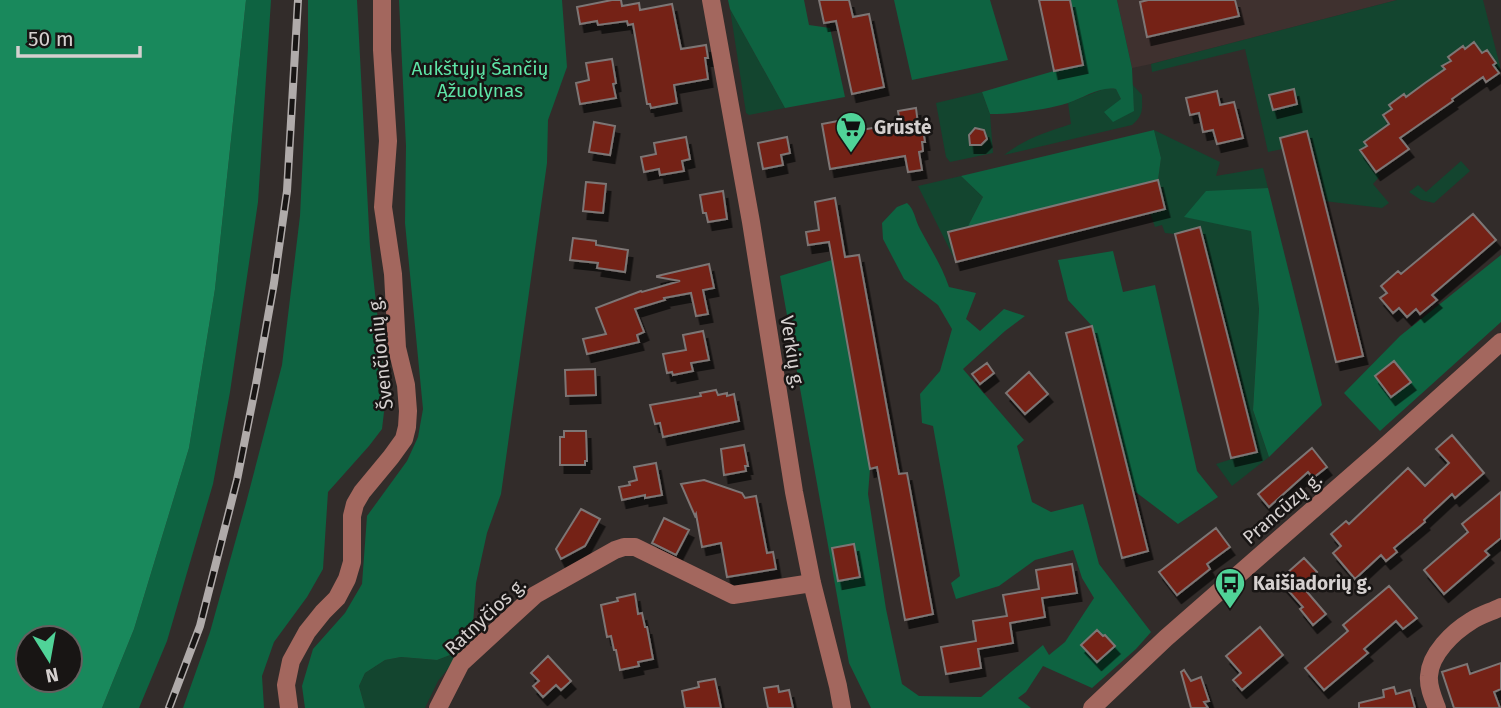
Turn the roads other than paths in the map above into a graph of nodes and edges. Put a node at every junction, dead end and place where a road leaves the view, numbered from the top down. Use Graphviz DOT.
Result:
graph roads {
  1 [pos="382,0"];
  2 [pos="711,0"];
  3 [pos="1501,342"];
  4 [pos="812,583"];
  5 [pos="1501,607"];
  6 [pos="289,708"];
  7 [pos="438,708"];
  8 [pos="842,708"];
  9 [pos="1093,708"];
  10 [pos="1437,708"];
  1 -- 6 [label="street, Švenčionių g."];
  2 -- 4 [label="street, Verkių g."];
  3 -- 9 [label="street, Prancūzų g."];
  4 -- 7 [label="street, Ratnyčios g."];
  4 -- 8 [label="street, Verkių g."];
  5 -- 10 [label="street"];
}
